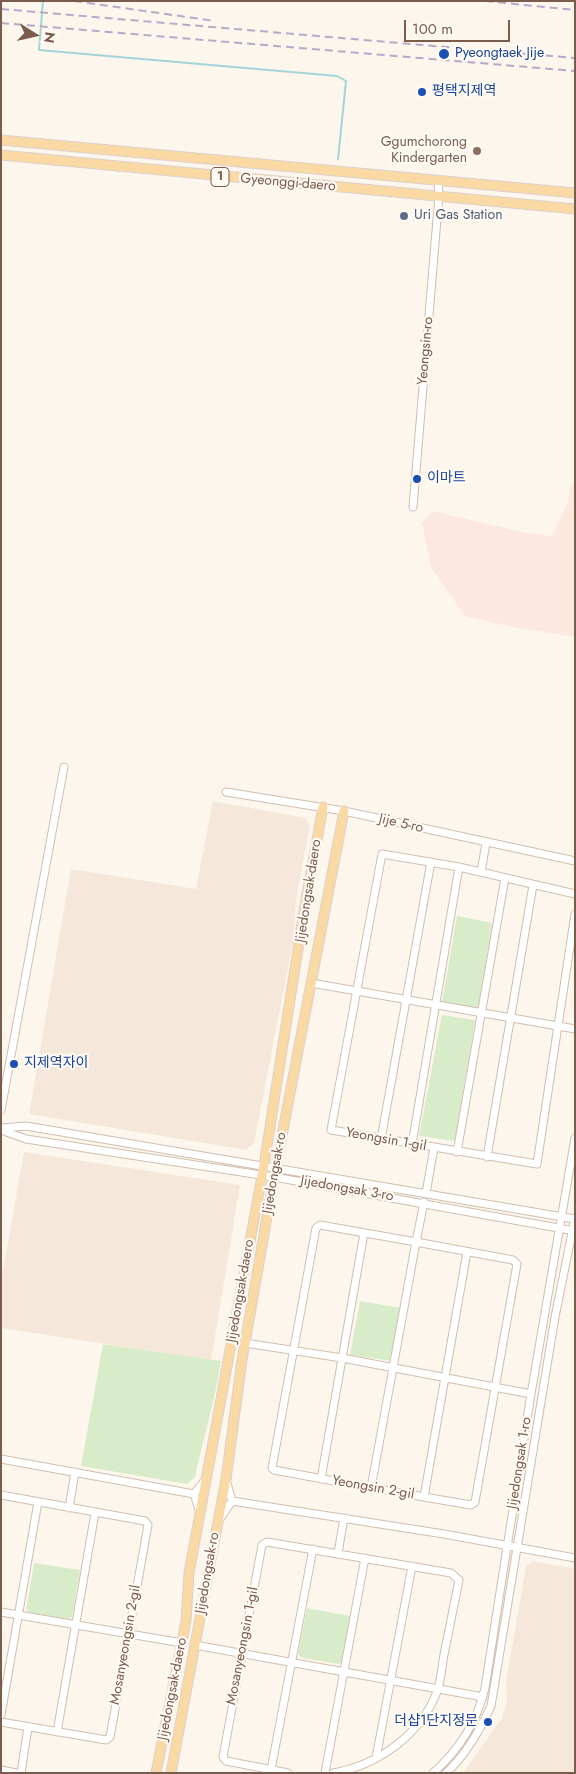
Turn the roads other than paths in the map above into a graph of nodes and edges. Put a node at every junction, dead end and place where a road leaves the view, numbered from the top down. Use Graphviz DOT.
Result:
graph roads {
  1 [pos="1,140"];
  2 [pos="1,155"];
  3 [pos="438,180"];
  4 [pos="575,193"];
  5 [pos="439,195"];
  6 [pos="575,210"];
  7 [pos="413,507"];
  8 [pos="64,767"];
  9 [pos="226,792"];
  10 [pos="323,808"];
  11 [pos="344,811"];
  12 [pos="486,843"];
  13 [pos="575,861"];
  14 [pos="431,862"];
  15 [pos="459,867"];
  16 [pos="481,872"];
  17 [pos="505,878"];
  18 [pos="534,885"];
  19 [pos="575,894"];
  20 [pos="575,914"];
  21 [pos="311,983"];
  22 [pos="357,991"];
  23 [pos="406,1000"];
  24 [pos="436,1005"];
  25 [pos="481,1013"];
  26 [pos="510,1018"];
  27 [pos="558,1026"];
  28 [pos="575,1029"];
  29 [pos="1,1110"];
  30 [pos="1,1129"];
  31 [pos="575,1138"];
  32 [pos="381,1139"];
  33 [pos="412,1144"];
  34 [pos="434,1148"];
  35 [pos="457,1152"];
  36 [pos="487,1157"];
  37 [pos="264,1165"];
  38 [pos="276,1167"];
  39 [pos="262,1175"];
  40 [pos="274,1177"];
  41 [pos="426,1193"];
  42 [pos="424,1202"];
  43 [pos="561,1217"];
  44 [pos="575,1219"];
  45 [pos="560,1227"];
  46 [pos="574,1231"];
  47 [pos="364,1233"];
  48 [pos="416,1242"];
  49 [pos="467,1252"];
  50 [pos="245,1344"];
  51 [pos="293,1351"];
  52 [pos="342,1358"];
  53 [pos="393,1368"];
  54 [pos="445,1378"];
  55 [pos="495,1386"];
  56 [pos="531,1394"];
  57 [pos="1,1459"];
  58 [pos="75,1472"];
  59 [pos="206,1479"];
  60 [pos="226,1479"];
  61 [pos="320,1479"];
  62 [pos="371,1488"];
  63 [pos="194,1494"];
  64 [pos="1,1496"];
  65 [pos="424,1497"];
  66 [pos="232,1501"];
  67 [pos="38,1502"];
  68 [pos="69,1508"];
  69 [pos="95,1513"];
  70 [pos="200,1514"];
  71 [pos="344,1518"];
  72 [pos="217,1524"];
  73 [pos="506,1546"];
  74 [pos="516,1547"];
  75 [pos="313,1549"];
  76 [pos="338,1553"];
  77 [pos="365,1558"];
  78 [pos="575,1558"];
  79 [pos="412,1566"];
  80 [pos="1,1612"];
  81 [pos="19,1615"];
  82 [pos="75,1625"];
  83 [pos="128,1634"];
  84 [pos="182,1643"];
  85 [pos="195,1645"];
  86 [pos="242,1654"];
  87 [pos="291,1663"];
  88 [pos="344,1672"];
  89 [pos="389,1681"];
  90 [pos="438,1689"];
  91 [pos="483,1697"];
  92 [pos="1,1715"];
  93 [pos="1,1722"];
  94 [pos="28,1727"];
  95 [pos="57,1732"];
  96 [pos="376,1758"];
  97 [pos="1,1770"];
  98 [pos="270,1770"];
  99 [pos="16,1773"];
  100 [pos="21,1773"];
  101 [pos="156,1773"];
  102 [pos="171,1773"];
  103 [pos="288,1773"];
  104 [pos="325,1773"];
  105 [pos="333,1773"];
  106 [pos="434,1773"];
  107 [pos="446,1773"];
  1 -- 3 [label="main road, Gyeonggi-daero / 1"];
  2 -- 5 [label="main road, Gyeonggi-daero / 1"];
  3 -- 4 [label="main road, Gyeonggi-daero / 1"];
  3 -- 5 [label="street, Yeongsin-ro"];
  5 -- 6 [label="main road, Gyeonggi-daero / 1"];
  5 -- 7 [label="street, Yeongsin-ro"];
  8 -- 29 [label="street"];
  9 -- 10 [label="street, Jije 5-ro"];
  10 -- 11 [label="street, Jije 5-ro"];
  10 -- 37 [label="main road, Jijedongsak-daero"];
  11 -- 12 [label="street, Jije 5-ro"];
  11 -- 21 [label="main road, Jijedongsak-ro"];
  12 -- 13 [label="street, Jije 5-ro"];
  12 -- 16 [label="street"];
  14 -- 15 [label="street, Yeongsin 1-gil"];
  14 -- 22 [label="street, Yeongsin 1-gil"];
  14 -- 23 [label="street"];
  15 -- 16 [label="street, Yeongsin 1-gil"];
  15 -- 24 [label="street"];
  16 -- 17 [label="street, Yeongsin 1-gil"];
  17 -- 18 [label="street, Yeongsin 1-gil"];
  17 -- 25 [label="street"];
  18 -- 19 [label="street, Yeongsin 1-gil"];
  18 -- 26 [label="street"];
  20 -- 27 [label="street, Yeongsin 1-gil"];
  21 -- 22 [label="street"];
  21 -- 38 [label="main road, Jijedongsak-ro"];
  22 -- 23 [label="street"];
  22 -- 32 [label="street, Yeongsin 1-gil"];
  23 -- 24 [label="street"];
  23 -- 32 [label="street"];
  24 -- 25 [label="street"];
  24 -- 33 [label="street"];
  25 -- 26 [label="street"];
  25 -- 35 [label="street"];
  26 -- 27 [label="street"];
  26 -- 36 [label="street"];
  27 -- 28 [label="street"];
  27 -- 36 [label="street, Yeongsin 1-gil"];
  30 -- 37 [label="street, Jijedongsak 3-ro"];
  30 -- 39 [label="street, Jijedongsak 3-ro"];
  31 -- 43 [label="street, Jijedongsak 1-ro"];
  32 -- 33 [label="street, Yeongsin 1-gil"];
  33 -- 34 [label="street, Yeongsin 1-gil"];
  34 -- 35 [label="street, Yeongsin 1-gil"];
  34 -- 41 [label="street"];
  35 -- 36 [label="street, Yeongsin 1-gil"];
  37 -- 38 [label="street, Jijedongsak 3-ro"];
  37 -- 39 [label="main road, Jijedongsak-daero"];
  38 -- 40 [label="main road, Jijedongsak-ro"];
  38 -- 41 [label="street, Jijedongsak 3-ro"];
  39 -- 40 [label="street, Jijedongsak 3-ro"];
  39 -- 59 [label="main road, Jijedongsak-daero"];
  40 -- 42 [label="street, Jijedongsak 3-ro"];
  40 -- 50 [label="main road, Jijedongsak-ro"];
  41 -- 43 [label="street, Jijedongsak 3-ro"];
  42 -- 45 [label="street, Jijedongsak 3-ro"];
  42 -- 48 [label="street"];
  43 -- 44 [label="street, Jijedongsak 3-ro"];
  43 -- 45 [label="street, Jijedongsak 1-ro"];
  44 -- 46 [label="street, Jijedongsak 1-ro"];
  45 -- 46 [label="street, Jijedongsak 3-ro"];
  45 -- 56 [label="street, Jijedongsak 1-ro"];
  46 -- 74 [label="street, Jijedongsak 1-ro"];
  47 -- 48 [label="street, Yeongsin 2-gil"];
  47 -- 51 [label="street, Yeongsin 2-gil"];
  47 -- 52 [label="street"];
  48 -- 49 [label="street, Yeongsin 2-gil"];
  48 -- 53 [label="street"];
  49 -- 54 [label="street"];
  49 -- 55 [label="street, Yeongsin 2-gil"];
  50 -- 51 [label="street"];
  50 -- 60 [label="main road, Jijedongsak-ro"];
  51 -- 52 [label="street"];
  51 -- 61 [label="street, Yeongsin 2-gil"];
  52 -- 53 [label="street"];
  52 -- 61 [label="street"];
  53 -- 54 [label="street"];
  53 -- 62 [label="street"];
  54 -- 55 [label="street"];
  54 -- 65 [label="street"];
  55 -- 56 [label="street"];
  55 -- 65 [label="street, Yeongsin 2-gil"];
  56 -- 73 [label="street, Jijedongsak 1-ro"];
  57 -- 58 [label="street"];
  58 -- 63 [label="street"];
  58 -- 68 [label="street"];
  59 -- 63 [label="street"];
  59 -- 70 [label="main road, Jijedongsak-daero"];
  60 -- 66 [label="street"];
  60 -- 72 [label="main road, Jijedongsak-ro"];
  61 -- 62 [label="street, Yeongsin 2-gil"];
  62 -- 65 [label="street, Yeongsin 2-gil"];
  63 -- 70 [label="street"];
  64 -- 67 [label="street, Mosanyeongsin 2-gil"];
  66 -- 71 [label="street"];
  66 -- 72 [label="street"];
  67 -- 68 [label="street, Mosanyeongsin 2-gil"];
  67 -- 81 [label="street"];
  68 -- 69 [label="street, Mosanyeongsin 2-gil"];
  69 -- 82 [label="street"];
  69 -- 83 [label="street, Mosanyeongsin 2-gil"];
  70 -- 84 [label="main road, Jijedongsak-daero"];
  71 -- 73 [label="street"];
  71 -- 76 [label="street"];
  72 -- 85 [label="main road, Jijedongsak-ro"];
  73 -- 74 [label="street"];
  73 -- 91 [label="street, Jijedongsak 1-ro"];
  74 -- 78 [label="street"];
  74 -- 107 [label="street, Jijedongsak 1-ro"];
  75 -- 76 [label="street, Mosanyeongsin 1-gil"];
  75 -- 86 [label="street, Mosanyeongsin 1-gil"];
  75 -- 87 [label="street"];
  76 -- 77 [label="street, Mosanyeongsin 1-gil"];
  77 -- 79 [label="street, Mosanyeongsin 1-gil"];
  77 -- 88 [label="street"];
  79 -- 89 [label="street"];
  79 -- 90 [label="street, Mosanyeongsin 1-gil"];
  80 -- 81 [label="street"];
  81 -- 82 [label="street"];
  81 -- 92 [label="street"];
  82 -- 83 [label="street"];
  82 -- 95 [label="street"];
  83 -- 84 [label="street"];
  83 -- 95 [label="street, Mosanyeongsin 2-gil"];
  84 -- 101 [label="main road, Jijedongsak-daero"];
  85 -- 86 [label="street"];
  85 -- 102 [label="main road, Jijedongsak-ro"];
  86 -- 87 [label="street"];
  86 -- 98 [label="street, Mosanyeongsin 1-gil"];
  87 -- 88 [label="street"];
  87 -- 98 [label="street"];
  88 -- 89 [label="street"];
  88 -- 104 [label="street"];
  89 -- 90 [label="street"];
  89 -- 96 [label="street"];
  90 -- 91 [label="street"];
  90 -- 96 [label="street, Mosanyeongsin 1-gil"];
  91 -- 106 [label="street, Jijedongsak 1-ro"];
  93 -- 94 [label="street, Mosanyeongsin 2-gil"];
  94 -- 95 [label="street, Mosanyeongsin 2-gil"];
  94 -- 100 [label="street"];
  96 -- 105 [label="street, Mosanyeongsin 1-gil"];
  97 -- 99 [label="street"];
  98 -- 103 [label="street, Mosanyeongsin 1-gil"];
}
